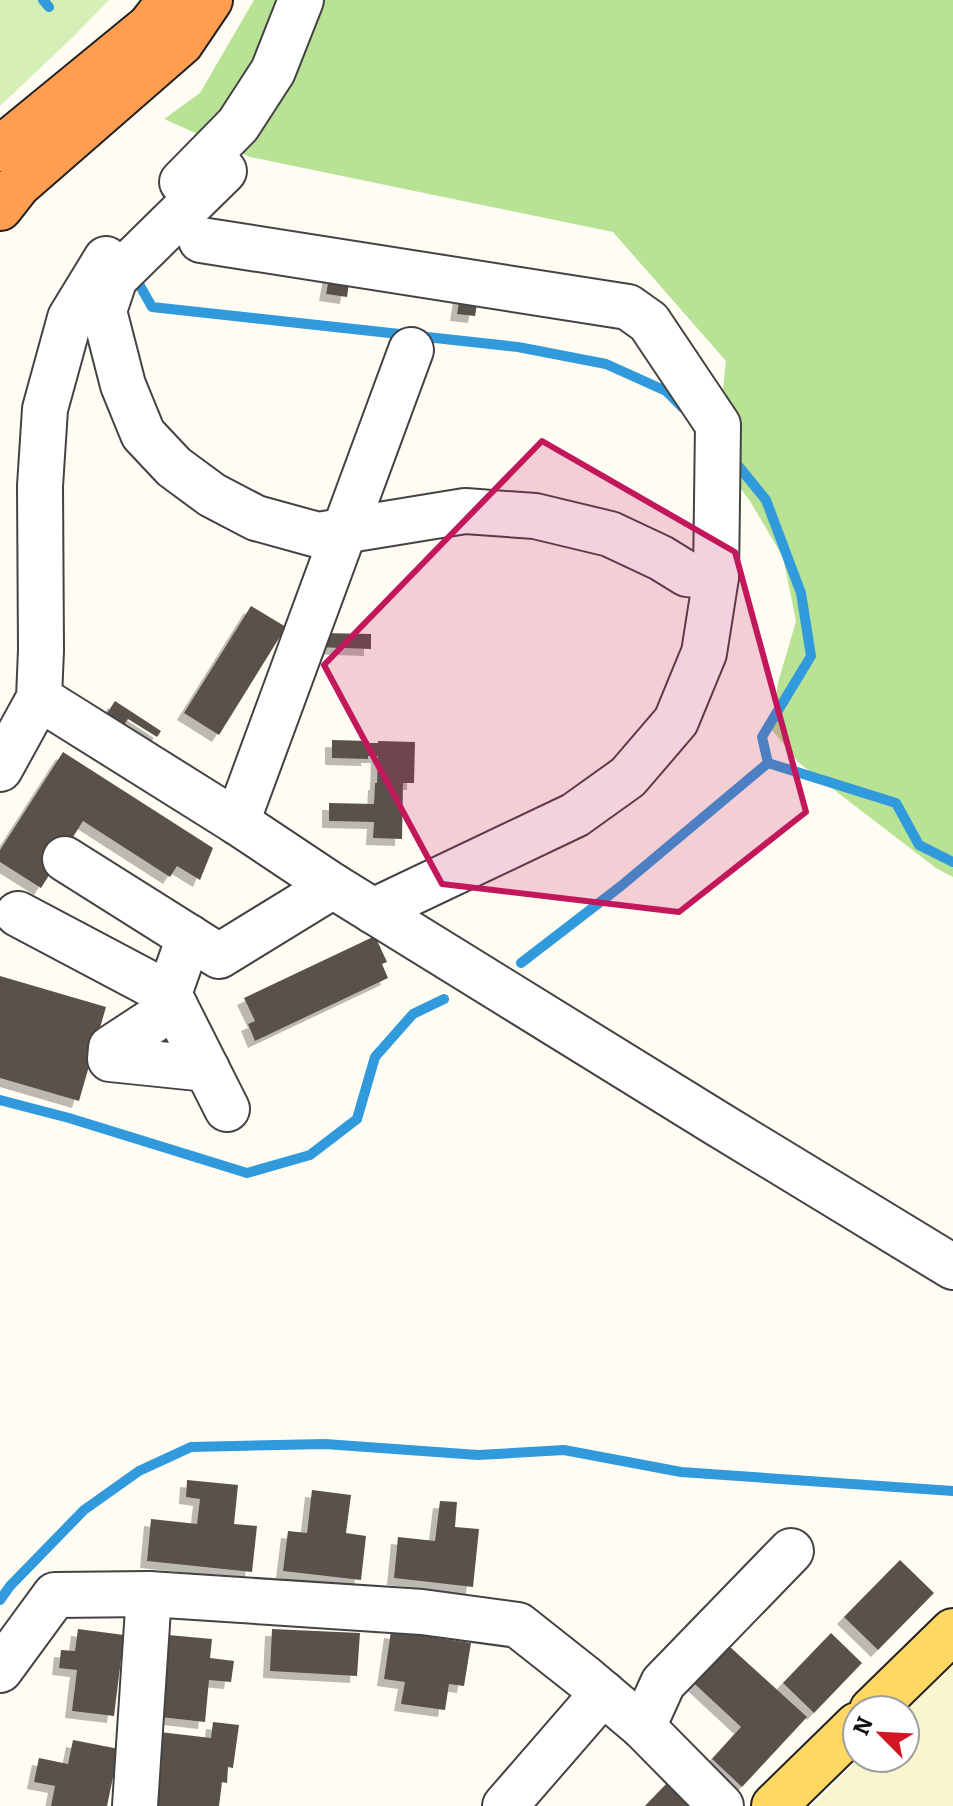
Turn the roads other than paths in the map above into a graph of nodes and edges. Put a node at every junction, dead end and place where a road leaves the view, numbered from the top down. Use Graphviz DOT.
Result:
graph roads {
  1 [pos="170,0"];
  2 [pos="210,0"];
  3 [pos="301,0"];
  4 [pos="0,149"];
  5 [pos="224,171"];
  6 [pos="0,208"];
  7 [pos="201,240"];
  8 [pos="411,350"];
  9 [pos="344,532"];
  10 [pos="716,577"];
  11 [pos="39,698"];
  12 [pos="0,769"];
  13 [pos="237,822"];
  14 [pos="65,859"];
  15 [pos="333,886"];
  16 [pos="373,911"];
  17 [pos="18,914"];
  18 [pos="189,937"];
  19 [pos="172,1000"];
  20 [pos="207,1069"];
  21 [pos="227,1109"];
  22 [pos="953,1267"];
  23 [pos="791,1551"];
  24 [pos="149,1594"];
  25 [pos="953,1631"];
  26 [pos="0,1670"];
  27 [pos="603,1693"];
  28 [pos="888,1694"];
  29 [pos="643,1727"];
  30 [pos="841,1741"];
  31 [pos="135,1806"];
  32 [pos="505,1806"];
  33 [pos="721,1806"];
  34 [pos="774,1806"];
  1 -- 4 [label="highway"];
  2 -- 6 [label="highway"];
  3 -- 11 [label="street"];
  5 -- 9 [label="street"];
  7 -- 10 [label="street"];
  8 -- 9 [label="street"];
  9 -- 10 [label="street"];
  9 -- 13 [label="street"];
  10 -- 16 [label="street"];
  11 -- 12 [label="street"];
  11 -- 13 [label="street"];
  13 -- 15 [label="street"];
  14 -- 18 [label="street"];
  15 -- 16 [label="street"];
  15 -- 18 [label="street"];
  16 -- 22 [label="street"];
  17 -- 19 [label="street"];
  18 -- 19 [label="street"];
  19 -- 20 [label="street"];
  19 -- 20 [label="street"];
  20 -- 21 [label="street"];
  23 -- 29 [label="street"];
  24 -- 26 [label="street"];
  24 -- 27 [label="street"];
  24 -- 31 [label="street"];
  25 -- 28 [label="main road"];
  27 -- 29 [label="street"];
  27 -- 32 [label="street"];
  29 -- 33 [label="street"];
  30 -- 34 [label="main road"];
}
